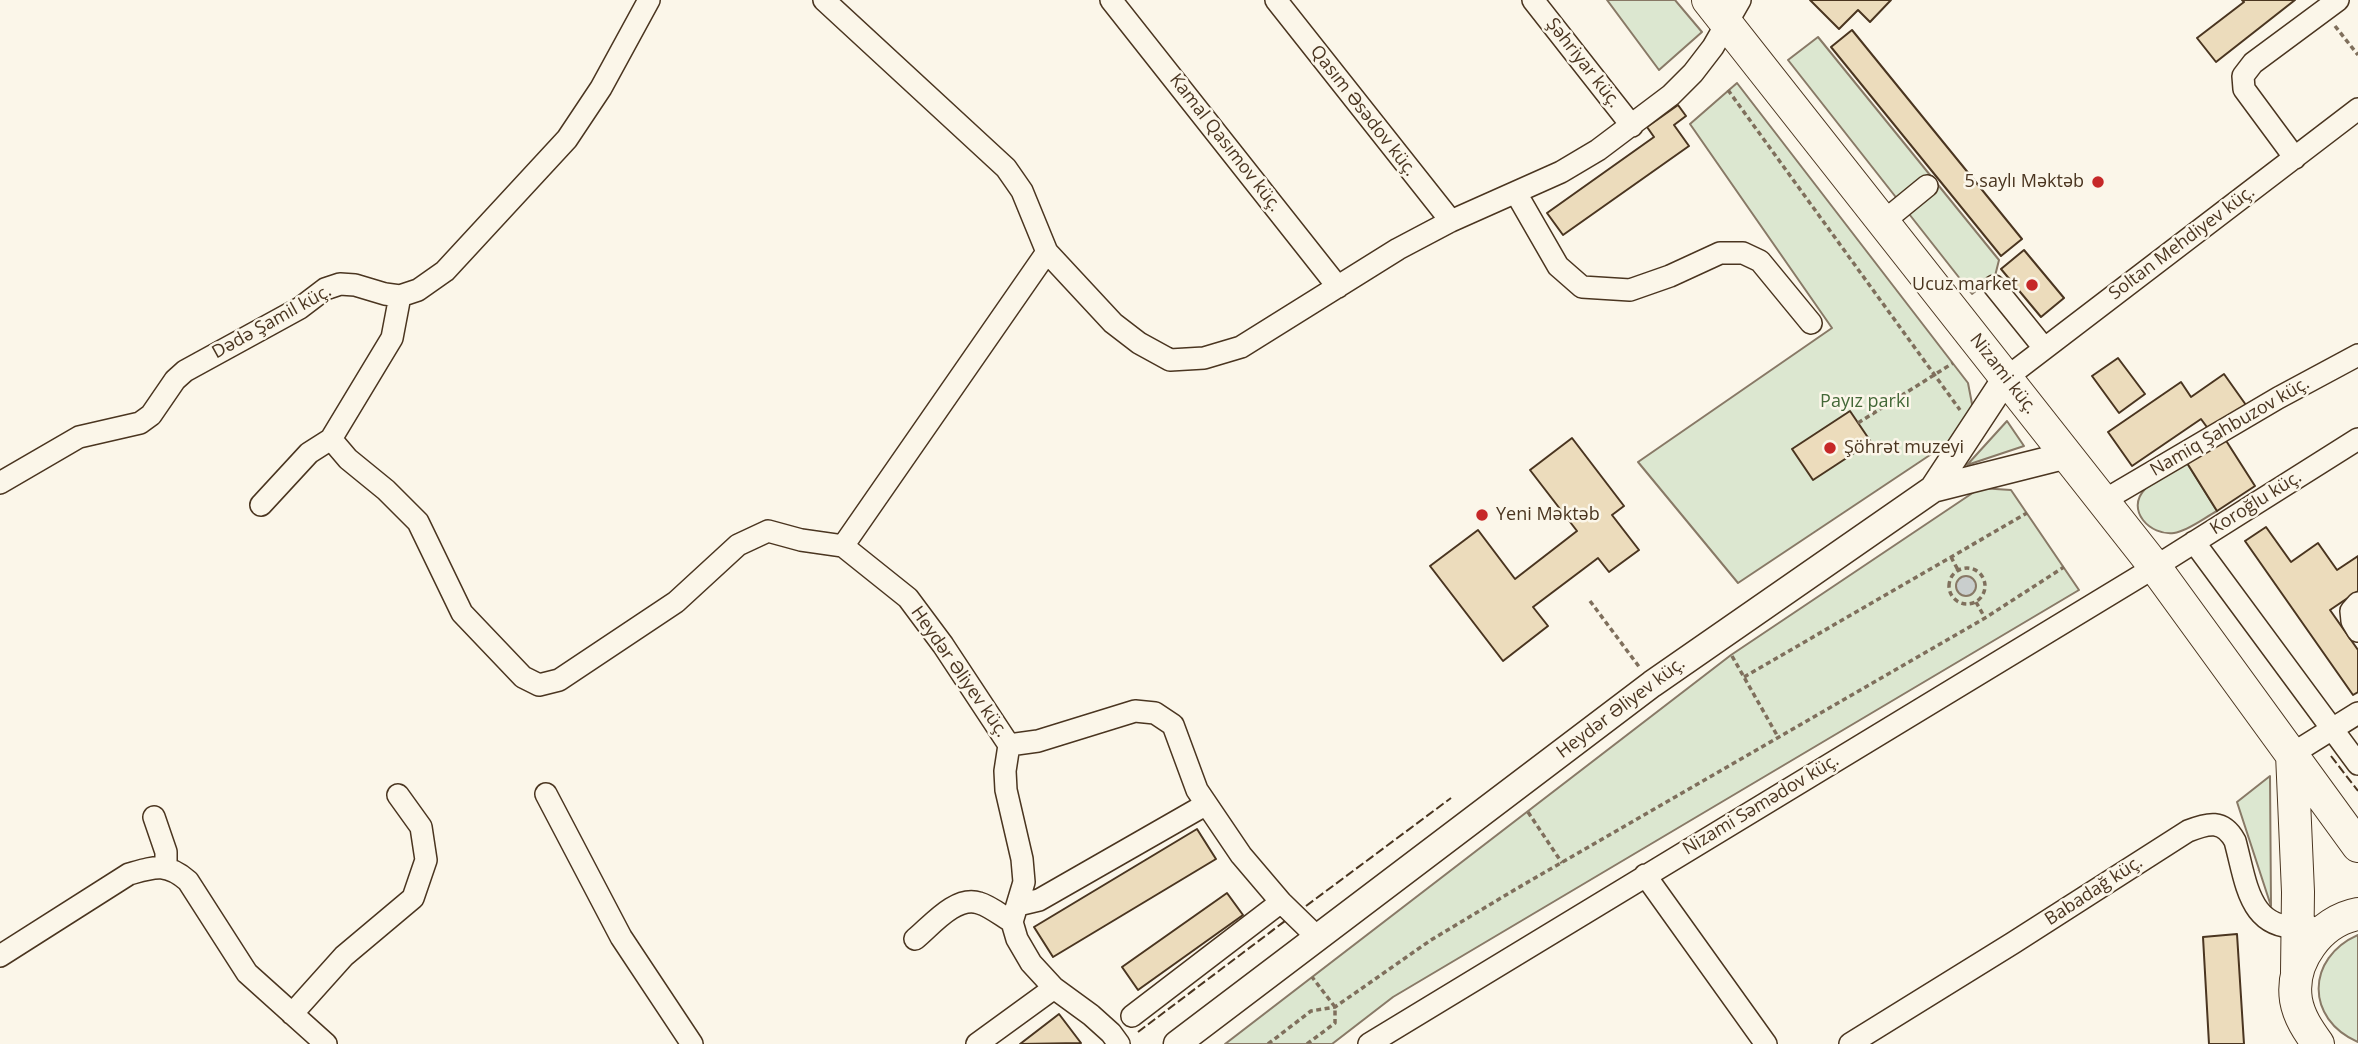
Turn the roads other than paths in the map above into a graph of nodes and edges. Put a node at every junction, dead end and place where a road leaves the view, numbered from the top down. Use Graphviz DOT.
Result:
graph roads {
  1 [pos="649,0"];
  2 [pos="824,0"];
  3 [pos="1111,0"];
  4 [pos="1276,0"];
  5 [pos="1533,0"];
  6 [pos="2338,0"];
  7 [pos="1725,8"];
  8 [pos="2358,108"];
  9 [pos="1632,126"];
  10 [pos="2295,158"];
  11 [pos="1927,186"];
  12 [pos="1516,193"];
  13 [pos="1451,221"];
  14 [pos="1883,222"];
  15 [pos="1047,252"];
  16 [pos="1994,286"];
  17 [pos="1339,287"];
  18 [pos="400,296"];
  19 [pos="1811,323"];
  20 [pos="2044,348"];
  21 [pos="2358,355"];
  22 [pos="2006,378"];
  23 [pos="331,439"];
  24 [pos="2358,439"];
  25 [pos="2068,455"];
  26 [pos="0,483"];
  27 [pos="1933,489"];
  28 [pos="2103,501"];
  29 [pos="261,505"];
  30 [pos="2194,542"];
  31 [pos="843,546"];
  32 [pos="2155,567"];
  33 [pos="2358,603"];
  34 [pos="2358,631"];
  35 [pos="2358,713"];
  36 [pos="2334,729"];
  37 [pos="1009,745"];
  38 [pos="2292,754"];
  39 [pos="2358,764"];
  40 [pos="547,793"];
  41 [pos="398,795"];
  42 [pos="1205,805"];
  43 [pos="154,817"];
  44 [pos="2358,846"];
  45 [pos="166,867"];
  46 [pos="1645,875"];
  47 [pos="1281,902"];
  48 [pos="1015,914"];
  49 [pos="2353,915"];
  50 [pos="2298,928"];
  51 [pos="1317,937"];
  52 [pos="915,939"];
  53 [pos="0,956"];
  54 [pos="2297,985"];
  55 [pos="1054,988"];
  56 [pos="292,1014"];
  57 [pos="1132,1016"];
  58 [pos="326,1044"];
  59 [pos="692,1044"];
  60 [pos="978,1044"];
  61 [pos="1119,1044"];
  62 [pos="1177,1044"];
  63 [pos="1369,1044"];
  64 [pos="1766,1044"];
  65 [pos="1850,1044"];
  66 [pos="2294,1044"];
  67 [pos="2318,1044"];
  1 -- 18 [label="street"];
  2 -- 15 [label="street"];
  3 -- 17 [label="street, Kamal Qasımov küç."];
  4 -- 13 [label="street, Qasım Əsədov küç."];
  5 -- 9 [label="street, Şəhriyar küç."];
  6 -- 10 [label="street"];
  7 -- 9 [label="street"];
  7 -- 14 [label="highway, Nizami küç."];
  8 -- 10 [label="street, Soltan Mehdiyev küç."];
  9 -- 12 [label="street"];
  10 -- 20 [label="street, Soltan Mehdiyev küç."];
  11 -- 14 [label="street"];
  12 -- 13 [label="street"];
  12 -- 19 [label="street"];
  13 -- 17 [label="street"];
  14 -- 22 [label="highway, Nizami küç."];
  15 -- 17 [label="street"];
  15 -- 31 [label="street"];
  16 -- 20 [label="street"];
  18 -- 23 [label="street"];
  18 -- 26 [label="street, Dədə Şamil küç."];
  20 -- 22 [label="street, Soltan Mehdiyev küç."];
  21 -- 28 [label="street, Namiq Şahbuzov küç."];
  22 -- 25 [label="highway, Nizami küç."];
  22 -- 27 [label="main road"];
  23 -- 29 [label="street"];
  23 -- 31 [label="street"];
  24 -- 30 [label="street, Koroğlu küç."];
  25 -- 27 [label="main road"];
  25 -- 28 [label="highway, Nizami küç."];
  27 -- 51 [label="main road, Heydər Əliyev küç."];
  28 -- 32 [label="highway, Nizami küç."];
  30 -- 32 [label="street, Koroğlu küç."];
  30 -- 36 [label="street"];
  31 -- 37 [label="street, Heydər Əliyev küç."];
  32 -- 38 [label="highway, Nizami küç."];
  32 -- 46 [label="street, Nizami Səmədov küç."];
  33 -- 34 [label="street"];
  35 -- 36 [label="street"];
  36 -- 38 [label="street"];
  36 -- 39 [label="street"];
  37 -- 42 [label="street, Heydər Əliyev küç."];
  37 -- 48 [label="street"];
  38 -- 44 [label="highway, Nizami küç."];
  38 -- 50 [label="highway"];
  40 -- 59 [label="street"];
  41 -- 56 [label="street"];
  42 -- 47 [label="street, Heydər Əliyev küç."];
  42 -- 48 [label="street"];
  43 -- 45 [label="street"];
  45 -- 53 [label="street"];
  45 -- 56 [label="street"];
  46 -- 63 [label="street, Nizami Səmədov küç."];
  46 -- 64 [label="street"];
  47 -- 51 [label="street, Heydər Əliyev küç."];
  47 -- 57 [label="street"];
  48 -- 52 [label="street"];
  48 -- 55 [label="street"];
  49 -- 50 [label="street"];
  49 -- 54 [label="highway"];
  50 -- 54 [label="highway"];
  50 -- 65 [label="street, Babadağ küç."];
  51 -- 62 [label="main road, Heydər Əliyev küç."];
  54 -- 66 [label="highway"];
  54 -- 67 [label="highway"];
  55 -- 60 [label="street"];
  55 -- 61 [label="street"];
  56 -- 58 [label="street"];
}
